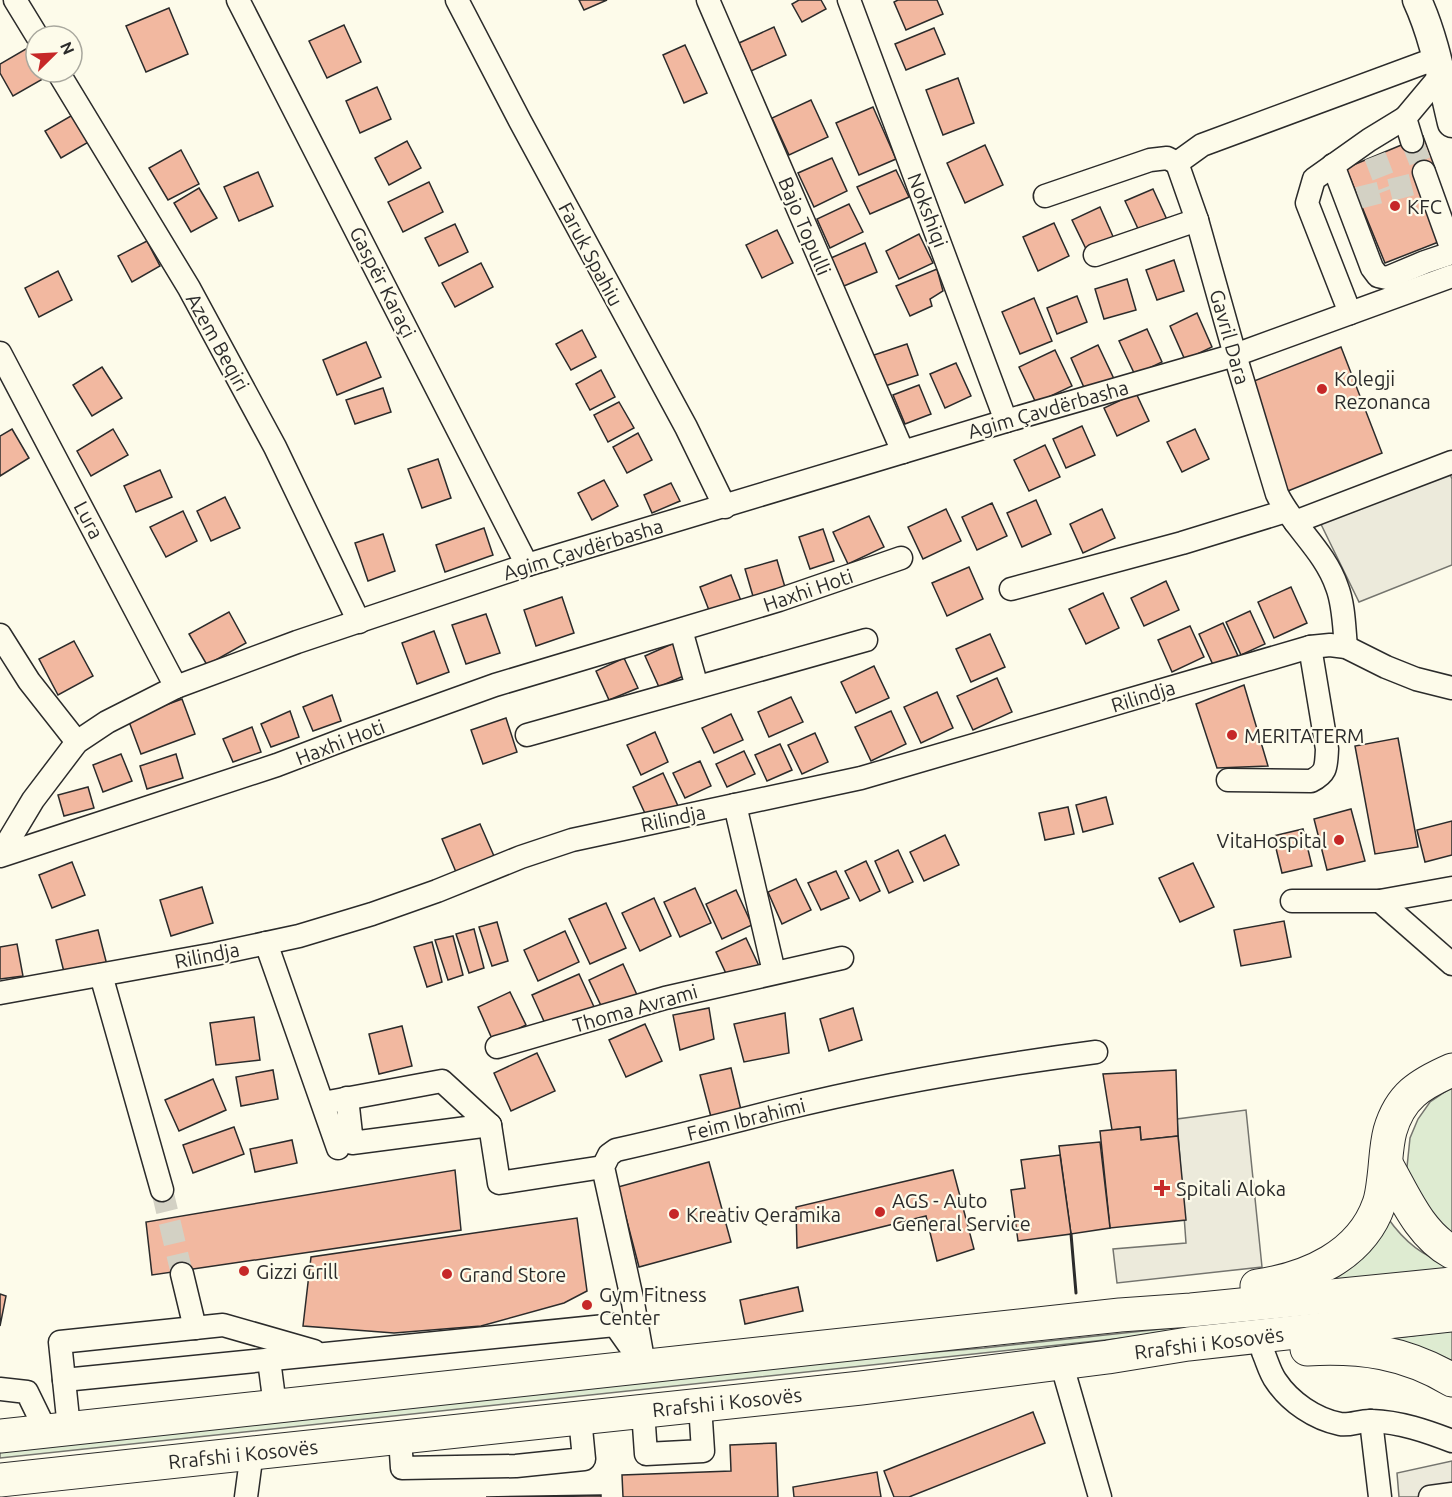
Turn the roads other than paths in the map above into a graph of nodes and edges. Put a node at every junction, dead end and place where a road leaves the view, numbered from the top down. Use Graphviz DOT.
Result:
graph roads {
  1 [pos="15,0"];
  2 [pos="238,0"];
  3 [pos="457,0"];
  4 [pos="708,0"];
  5 [pos="849,0"];
  6 [pos="1417,0"];
  7 [pos="30,24"];
  8 [pos="1439,67"];
  9 [pos="65,84"];
  10 [pos="1405,118"];
  11 [pos="1452,123"];
  12 [pos="1412,141"];
  13 [pos="1177,163"];
  14 [pos="1333,165"];
  15 [pos="1423,180"];
  16 [pos="1045,196"];
  17 [pos="1197,220"];
  18 [pos="1452,251"];
  19 [pos="1095,255"];
  20 [pos="1452,276"];
  21 [pos="1350,313"];
  22 [pos="0,353"];
  23 [pos="1235,355"];
  24 [pos="1006,421"];
  25 [pos="903,452"];
  26 [pos="1452,462"];
  27 [pos="726,507"];
  28 [pos="1291,516"];
  29 [pos="901,558"];
  30 [pos="527,565"];
  31 [pos="1011,589"];
  32 [pos="359,622"];
  33 [pos="681,630"];
  34 [pos="0,635"];
  35 [pos="866,640"];
  36 [pos="1346,646"];
  37 [pos="1310,647"];
  38 [pos="176,687"];
  39 [pos="698,687"];
  40 [pos="1452,688"];
  41 [pos="527,735"];
  42 [pos="77,742"];
  43 [pos="1228,780"];
  44 [pos="735,805"];
  45 [pos="6,828"];
  46 [pos="0,855"];
  47 [pos="1452,888"];
  48 [pos="1380,901"];
  49 [pos="1292,902"];
  50 [pos="266,943"];
  51 [pos="842,958"];
  52 [pos="1452,964"];
  53 [pos="774,972"];
  54 [pos="101,975"];
  55 [pos="0,993"];
  56 [pos="497,1047"];
  57 [pos="1096,1052"];
  58 [pos="1452,1070"];
  59 [pos="347,1098"];
  60 [pos="323,1103"];
  61 [pos="490,1125"];
  62 [pos="338,1148"];
  63 [pos="1386,1164"];
  64 [pos="603,1167"];
  65 [pos="162,1190"];
  66 [pos="1452,1252"];
  67 [pos="182,1275"];
  68 [pos="1452,1284"];
  69 [pos="1120,1315"];
  70 [pos="1452,1315"];
  71 [pos="195,1328"];
  72 [pos="1263,1352"];
  73 [pos="324,1354"];
  74 [pos="1108,1357"];
  75 [pos="269,1360"];
  76 [pos="1060,1362"];
  77 [pos="644,1365"];
  78 [pos="64,1380"];
  79 [pos="1452,1380"];
  80 [pos="0,1389"];
  81 [pos="700,1405"];
  82 [pos="275,1406"];
  83 [pos="643,1411"];
  84 [pos="1371,1421"];
  85 [pos="57,1429"];
  86 [pos="0,1436"];
  87 [pos="1452,1441"];
  88 [pos="252,1452"];
  89 [pos="17,1485"];
  90 [pos="1452,1494"];
  91 [pos="246,1497"];
  92 [pos="1100,1497"];
  93 [pos="1380,1497"];
  94 [pos="1430,1497"];
  1 -- 7 [label="street"];
  2 -- 30 [label="street, Gaspër Karaçi"];
  3 -- 27 [label="street, Faruk Spahiu"];
  4 -- 25 [label="street, Bajo Topulli"];
  5 -- 24 [label="street, Nokshiqi"];
  6 -- 8 [label="main road"];
  8 -- 10 [label="street"];
  8 -- 11 [label="main road"];
  8 -- 13 [label="street"];
  9 -- 32 [label="street, Azem Beqiri"];
  10 -- 12 [label="street"];
  10 -- 14 [label="street"];
  13 -- 16 [label="street"];
  13 -- 17 [label="street, Gavril Dara"];
  14 -- 18 [label="street"];
  14 -- 21 [label="street"];
  15 -- 18 [label="street"];
  17 -- 19 [label="street"];
  17 -- 23 [label="street, Gavril Dara"];
  20 -- 21 [label="street, Agim Çavdërbasha"];
  21 -- 23 [label="street, Agim Çavdërbasha"];
  22 -- 38 [label="street, Lura"];
  23 -- 24 [label="street, Agim Çavdërbasha"];
  23 -- 28 [label="street, Gavril Dara"];
  24 -- 25 [label="street, Agim Çavdërbasha"];
  25 -- 27 [label="street, Agim Çavdërbasha"];
  26 -- 28 [label="street"];
  27 -- 30 [label="street, Agim Çavdërbasha"];
  28 -- 31 [label="street"];
  28 -- 36 [label="street, Gavril Dara"];
  29 -- 33 [label="street, Haxhi Hoti"];
  30 -- 32 [label="street, Agim Çavdërbasha"];
  32 -- 38 [label="street, Agim Çavdërbasha"];
  33 -- 39 [label="street"];
  33 -- 46 [label="street, Haxhi Hoti"];
  34 -- 42 [label="street"];
  35 -- 39 [label="street"];
  36 -- 37 [label="street, Rilindja"];
  36 -- 40 [label="street"];
  37 -- 43 [label="street"];
  37 -- 44 [label="street, Rilindja"];
  38 -- 42 [label="street, Agim Çavdërbasha"];
  39 -- 41 [label="street"];
  42 -- 45 [label="street, Agim Çavdërbasha"];
  44 -- 50 [label="street, Rilindja"];
  44 -- 53 [label="street"];
  45 -- 46 [label="street, Agim Çavdërbasha"];
  47 -- 48 [label="street"];
  48 -- 49 [label="street"];
  48 -- 52 [label="street"];
  50 -- 54 [label="street, Rilindja"];
  50 -- 60 [label="street"];
  51 -- 53 [label="street, Thoma Avrami"];
  53 -- 56 [label="street, Thoma Avrami"];
  54 -- 55 [label="street, Rilindja"];
  54 -- 65 [label="street"];
  57 -- 64 [label="street, Feim Ibrahimi"];
  58 -- 63 [label="highway"];
  59 -- 60 [label="street"];
  59 -- 61 [label="street"];
  59 -- 61 [label="street"];
  60 -- 62 [label="street"];
  61 -- 64 [label="street"];
  63 -- 66 [label="highway"];
  63 -- 69 [label="highway"];
  64 -- 77 [label="street"];
  67 -- 71 [label="street"];
  68 -- 69 [label="highway, Rrafshi i Kosovës"];
  69 -- 77 [label="highway, Rrafshi i Kosovës"];
  70 -- 74 [label="highway, Rrafshi i Kosovës"];
  71 -- 73 [label="street"];
  71 -- 78 [label="street"];
  72 -- 74 [label="highway"];
  72 -- 79 [label="highway"];
  72 -- 84 [label="street"];
  73 -- 75 [label="street"];
  73 -- 77 [label="street"];
  74 -- 76 [label="highway, Rrafshi i Kosovës"];
  75 -- 78 [label="street"];
  75 -- 82 [label="street"];
  76 -- 81 [label="highway, Rrafshi i Kosovës"];
  76 -- 92 [label="street"];
  77 -- 82 [label="highway, Rrafshi i Kosovës"];
  78 -- 85 [label="street"];
  80 -- 85 [label="street"];
  81 -- 83 [label="highway, Rrafshi i Kosovës"];
  81 -- 83 [label="street"];
  82 -- 85 [label="highway, Rrafshi i Kosovës"];
  83 -- 88 [label="highway, Rrafshi i Kosovës"];
  84 -- 87 [label="street"];
  84 -- 93 [label="street"];
  85 -- 86 [label="highway, Rrafshi i Kosovës"];
  88 -- 89 [label="highway, Rrafshi i Kosovës"];
  88 -- 91 [label="street"];
  90 -- 94 [label="street"];
}
